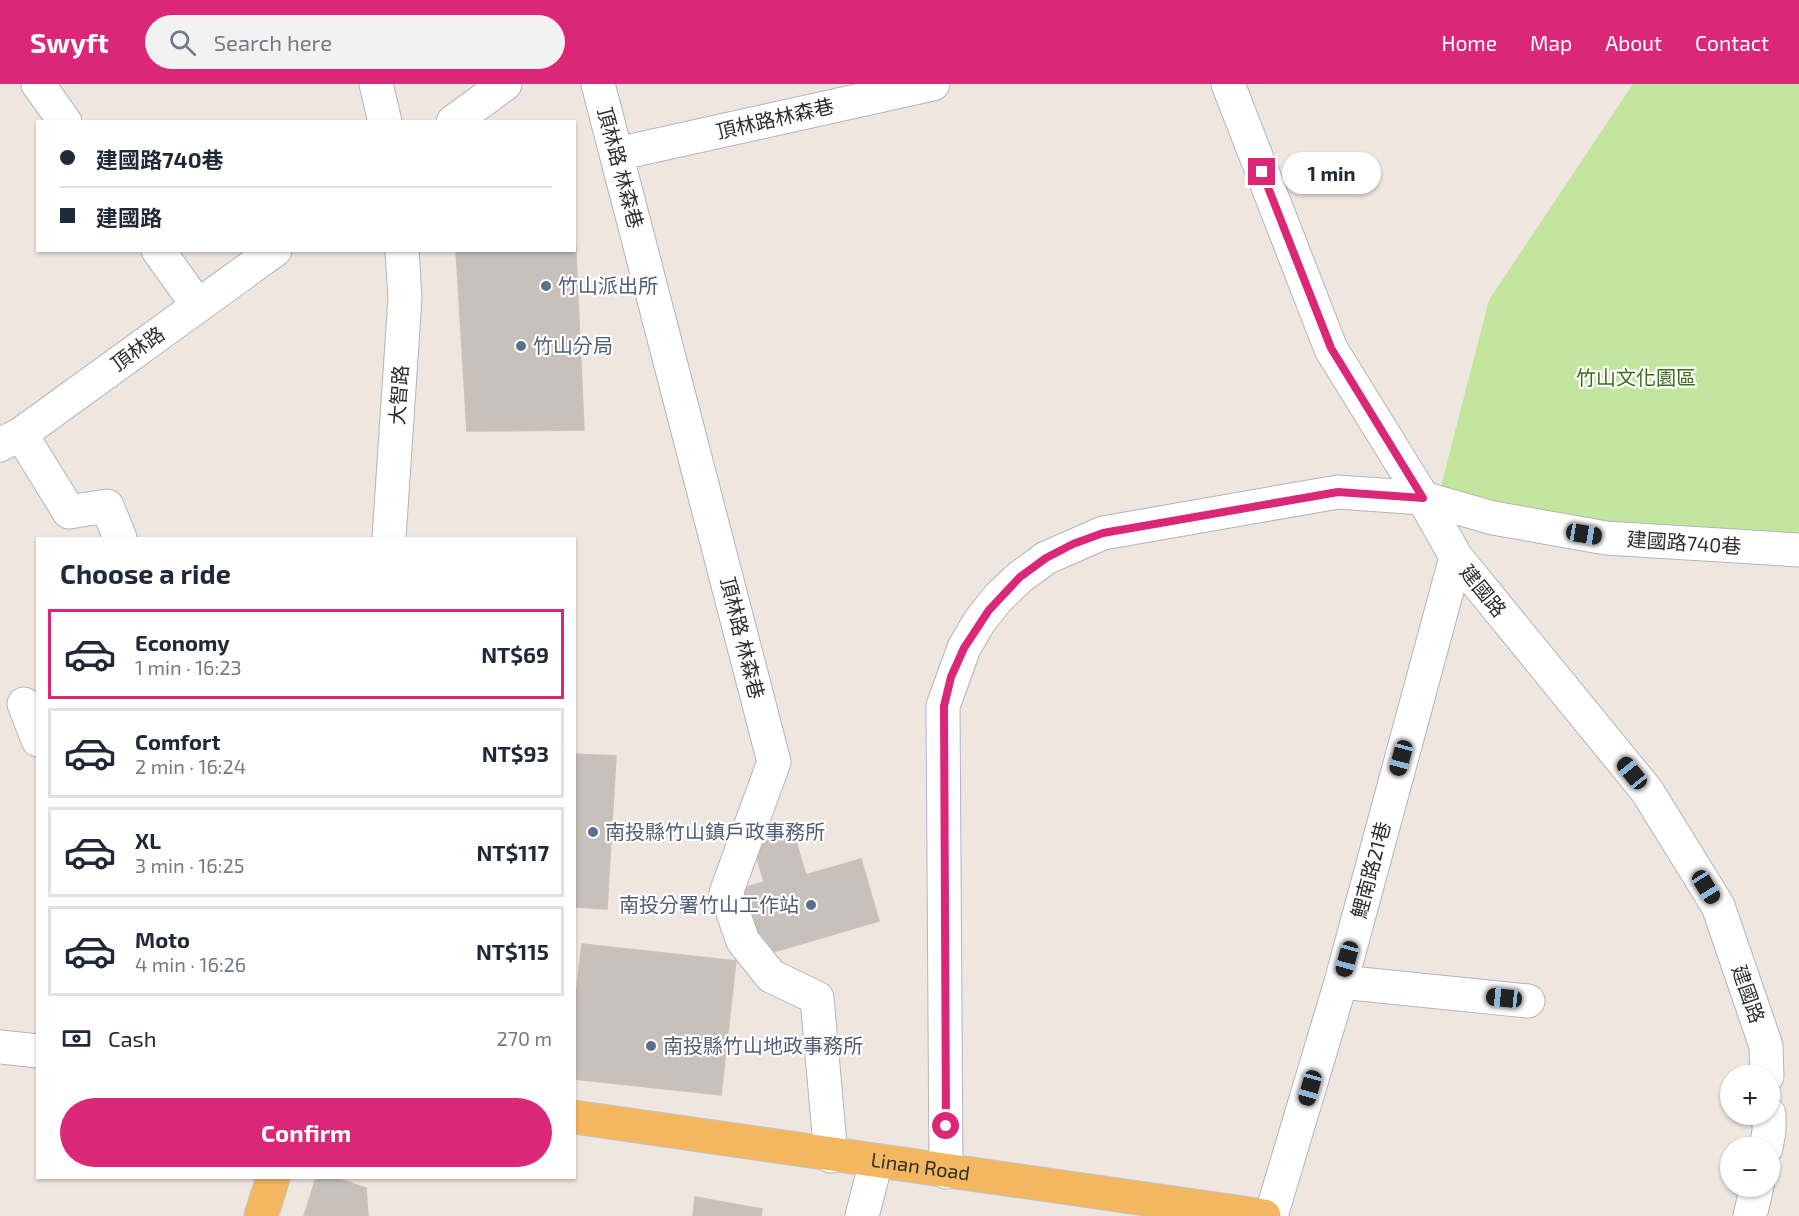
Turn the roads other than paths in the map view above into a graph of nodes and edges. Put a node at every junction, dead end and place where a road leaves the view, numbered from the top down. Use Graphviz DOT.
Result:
graph roads {
  1 [pos="38,84"];
  2 [pos="376,84"];
  3 [pos="505,84"];
  4 [pos="598,84"];
  5 [pos="933,84"];
  6 [pos="1228,84"];
  7 [pos="64,120"];
  8 [pos="385,120"];
  9 [pos="456,120"];
  10 [pos="617,154"];
  11 [pos="159,252"];
  12 [pos="272,252"];
  13 [pos="402,252"];
  14 [pos="198,306"];
  15 [pos="10,440"];
  16 [pos="1423,498"];
  17 [pos="120,537"];
  18 [pos="389,537"];
  19 [pos="1799,550"];
  20 [pos="1456,557"];
  21 [pos="24,704"];
  22 [pos="36,735"];
  23 [pos="1341,981"];
  24 [pos="1528,1001"];
  25 [pos="0,1047"];
  26 [pos="36,1051"];
  27 [pos="1767,1065"];
  28 [pos="576,1117"];
  29 [pos="831,1156"];
  30 [pos="876,1162"];
  31 [pos="946,1172"];
  32 [pos="273,1179"];
  33 [pos="1754,1197"];
  34 [pos="261,1216"];
  35 [pos="862,1216"];
  36 [pos="1264,1216"];
  37 [pos="1271,1216"];
  38 [pos="1750,1216"];
  1 -- 7 [label="street"];
  2 -- 8 [label="street"];
  3 -- 9 [label="street"];
  4 -- 10 [label="street, 頂林路 林森巷"];
  5 -- 10 [label="street, 頂林路林森巷"];
  6 -- 16 [label="street, 建國路"];
  10 -- 29 [label="street, 頂林路 林森巷"];
  11 -- 14 [label="street"];
  12 -- 14 [label="street, 頂林路"];
  13 -- 18 [label="street, 大智路"];
  14 -- 15 [label="street, 頂林路"];
  15 -- 17 [label="street"];
  16 -- 19 [label="street, 建國路740巷"];
  16 -- 20 [label="street, 建國路"];
  16 -- 31 [label="street, 建國路740巷"];
  20 -- 23 [label="street, 鯉南路21巷"];
  20 -- 27 [label="street, 建國路"];
  21 -- 22 [label="street"];
  23 -- 24 [label="street"];
  23 -- 37 [label="street, 鯉南路21巷"];
  25 -- 26 [label="street"];
  28 -- 29 [label="main road, Linan Road"];
  29 -- 30 [label="main road, Linan Road"];
  30 -- 31 [label="main road, Linan Road"];
  30 -- 35 [label="street"];
  31 -- 36 [label="main road, Linan Road"];
  32 -- 34 [label="main road"];
  33 -- 38 [label="street"];
}
